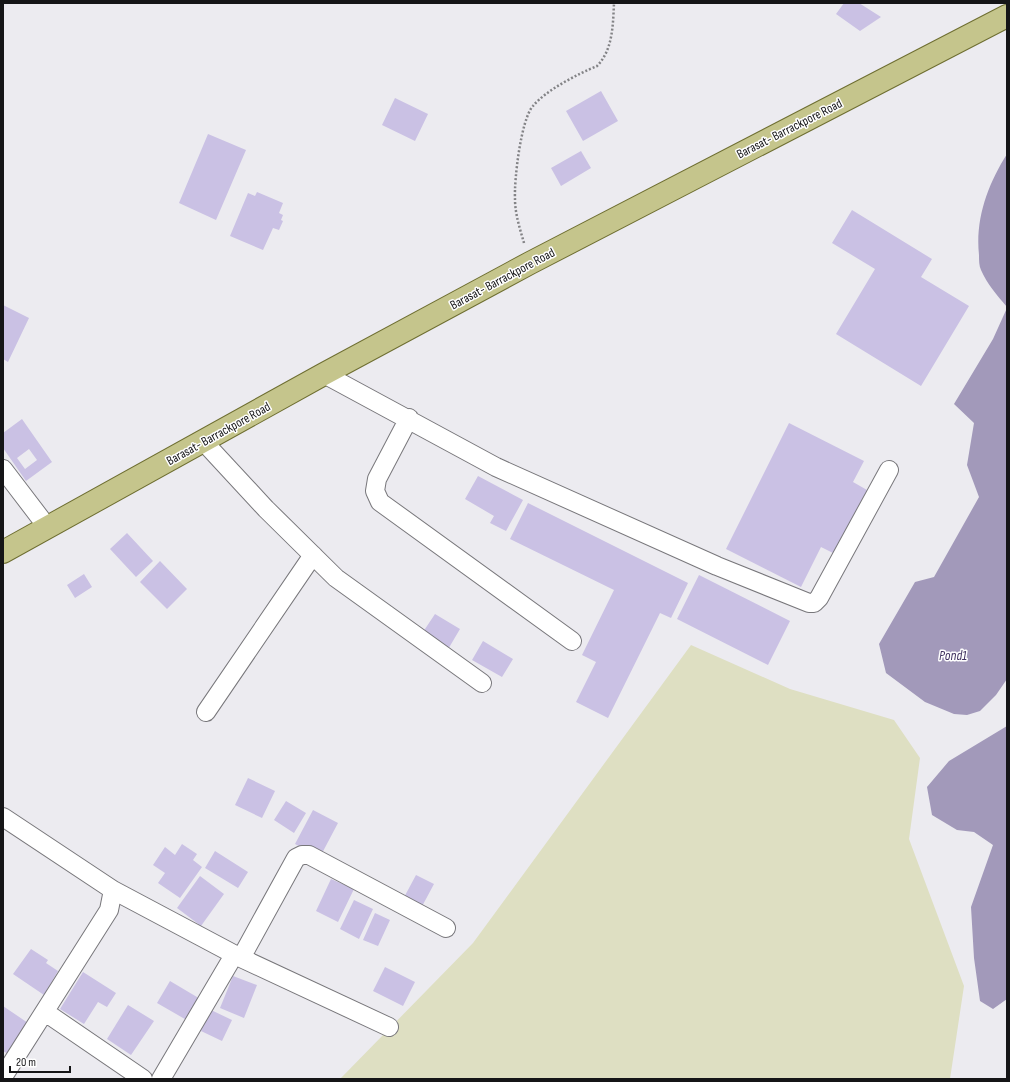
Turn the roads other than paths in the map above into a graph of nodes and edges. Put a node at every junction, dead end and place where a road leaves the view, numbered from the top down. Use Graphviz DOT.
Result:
graph roads {
  1 [pos="1007,17"];
  2 [pos="324,374"];
  3 [pos="409,418"];
  4 [pos="203,442"];
  5 [pos="3,469"];
  6 [pos="889,470"];
  7 [pos="48,528"];
  8 [pos="3,552"];
  9 [pos="313,555"];
  10 [pos="572,641"];
  11 [pos="482,683"];
  12 [pos="206,712"];
  13 [pos="3,817"];
  14 [pos="113,890"];
  15 [pos="446,928"];
  16 [pos="238,957"];
  17 [pos="45,1012"];
  18 [pos="389,1027"];
  19 [pos="3,1077"];
  20 [pos="143,1079"];
  21 [pos="161,1079"];
  1 -- 2 [label="main road, Barasat- Barrackpore Road"];
  2 -- 3 [label="street"];
  2 -- 4 [label="main road, Barasat- Barrackpore Road"];
  3 -- 6 [label="street"];
  3 -- 10 [label="street"];
  4 -- 7 [label="main road, Barasat- Barrackpore Road"];
  4 -- 9 [label="street"];
  5 -- 7 [label="street"];
  7 -- 8 [label="main road, Barasat- Barrackpore Road"];
  9 -- 11 [label="street"];
  9 -- 12 [label="street"];
  13 -- 14 [label="street"];
  14 -- 16 [label="street"];
  14 -- 17 [label="street"];
  15 -- 16 [label="street"];
  16 -- 18 [label="street"];
  16 -- 21 [label="street"];
  17 -- 19 [label="street"];
  17 -- 20 [label="street"];
}
